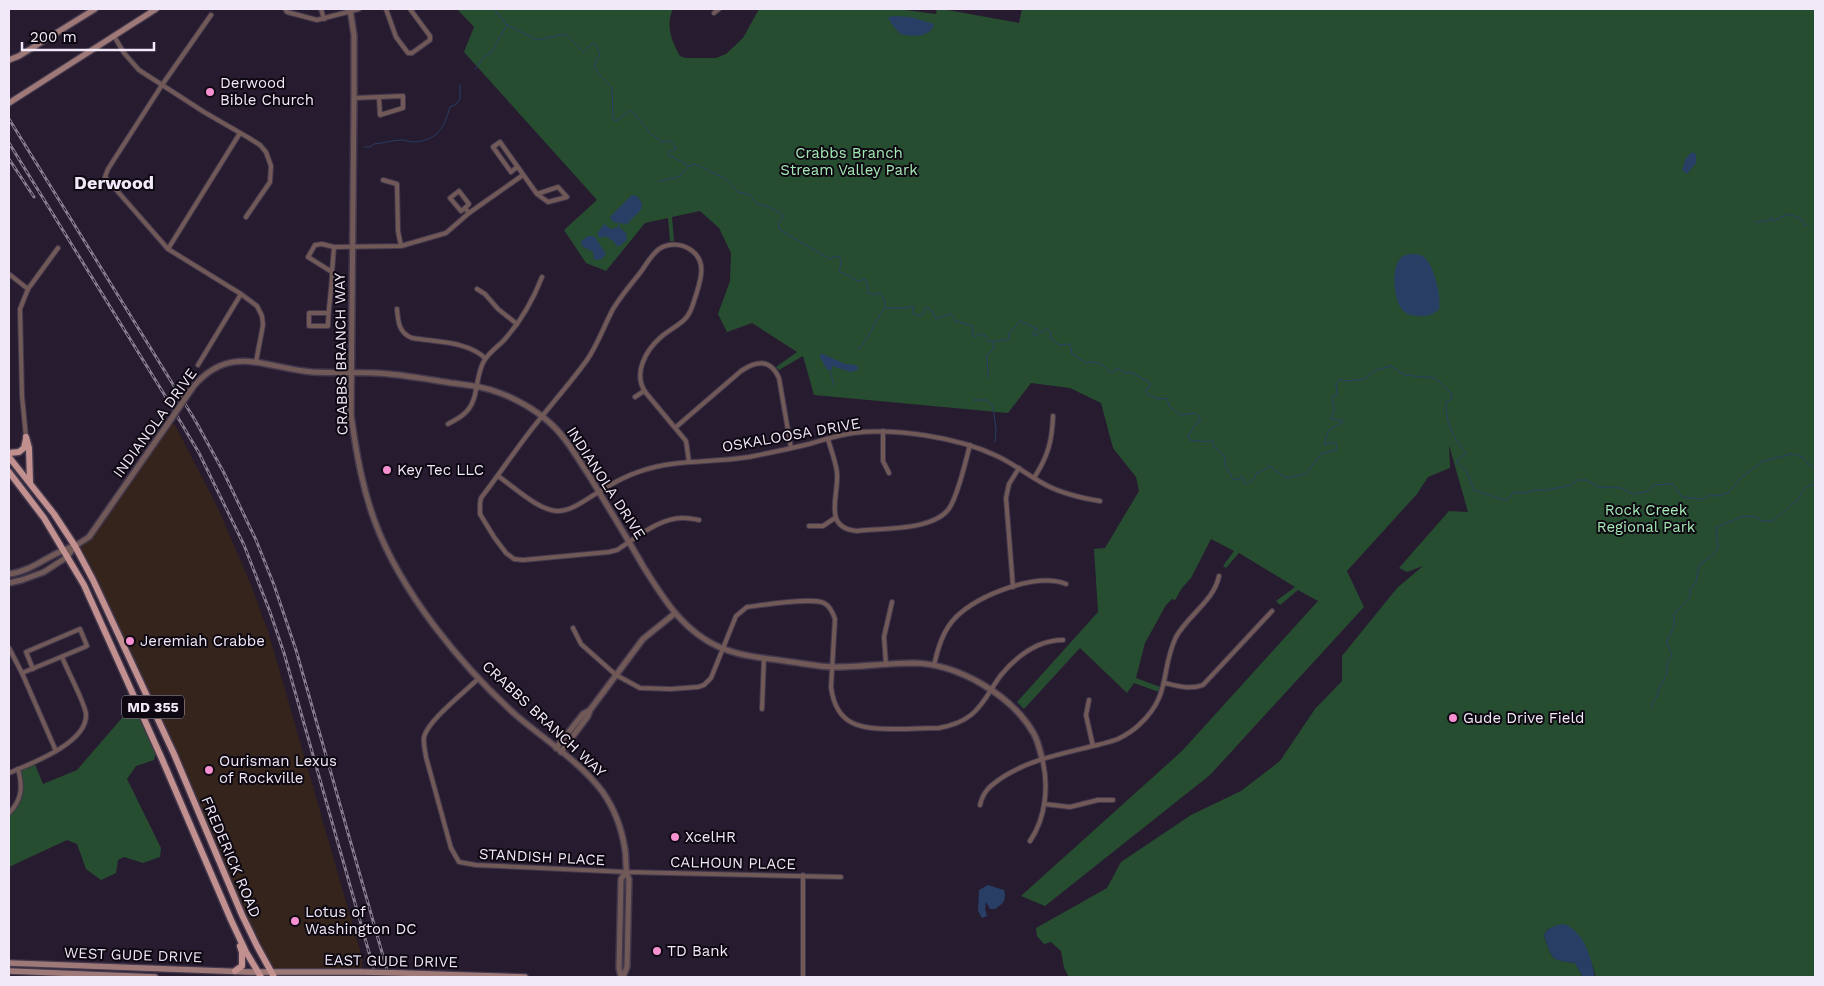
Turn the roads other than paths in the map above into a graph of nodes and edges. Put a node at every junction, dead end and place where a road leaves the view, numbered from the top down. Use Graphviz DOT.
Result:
graph roads {
  1 [pos="94,9"];
  2 [pos="156,9"];
  3 [pos="285,9"];
  4 [pos="321,9"];
  5 [pos="359,9"];
  6 [pos="386,9"];
  7 [pos="410,9"];
  8 [pos="719,9"];
  9 [pos="350,10"];
  10 [pos="714,13"];
  11 [pos="211,16"];
  12 [pos="324,19"];
  13 [pos="114,36"];
  14 [pos="9,60"];
  15 [pos="162,85"];
  16 [pos="380,97"];
  17 [pos="354,98"];
  18 [pos="11,102"];
  19 [pos="240,132"];
  20 [pos="517,167"];
  21 [pos="523,175"];
  22 [pos="383,180"];
  23 [pos="537,194"];
  24 [pos="465,208"];
  25 [pos="469,213"];
  26 [pos="246,217"];
  27 [pos="352,246"];
  28 [pos="401,246"];
  29 [pos="334,247"];
  30 [pos="58,248"];
  31 [pos="168,249"];
  32 [pos="332,272"];
  33 [pos="9,274"];
  34 [pos="542,277"];
  35 [pos="477,288"];
  36 [pos="28,289"];
  37 [pos="241,294"];
  38 [pos="397,309"];
  39 [pos="328,313"];
  40 [pos="517,324"];
  41 [pos="485,358"];
  42 [pos="256,362"];
  43 [pos="198,365"];
  44 [pos="351,372"];
  45 [pos="476,386"];
  46 [pos="644,390"];
  47 [pos="635,397"];
  48 [pos="1053,416"];
  49 [pos="542,417"];
  50 [pos="448,424"];
  51 [pos="676,427"];
  52 [pos="883,431"];
  53 [pos="26,437"];
  54 [pos="828,439"];
  55 [pos="970,445"];
  56 [pos="791,448"];
  57 [pos="9,453"];
  58 [pos="9,457"];
  59 [pos="689,462"];
  60 [pos="1019,468"];
  61 [pos="9,472"];
  62 [pos="889,472"];
  63 [pos="498,476"];
  64 [pos="1034,478"];
  65 [pos="30,482"];
  66 [pos="599,492"];
  67 [pos="1100,501"];
  68 [pos="835,518"];
  69 [pos="699,520"];
  70 [pos="809,526"];
  71 [pos="629,542"];
  72 [pos="75,546"];
  73 [pos="63,549"];
  74 [pos="67,557"];
  75 [pos="9,574"];
  76 [pos="1219,576"];
  77 [pos="9,583"];
  78 [pos="1066,584"];
  79 [pos="1013,587"];
  80 [pos="892,602"];
  81 [pos="1272,610"];
  82 [pos="674,614"];
  83 [pos="573,628"];
  84 [pos="1063,640"];
  85 [pos="9,648"];
  86 [pos="723,649"];
  87 [pos="62,657"];
  88 [pos="764,658"];
  89 [pos="886,665"];
  90 [pos="934,665"];
  91 [pos="832,667"];
  92 [pos="33,668"];
  93 [pos="22,673"];
  94 [pos="616,674"];
  95 [pos="479,678"];
  96 [pos="1165,683"];
  97 [pos="992,689"];
  98 [pos="1089,700"];
  99 [pos="762,709"];
  100 [pos="590,710"];
  101 [pos="1093,746"];
  102 [pos="556,748"];
  103 [pos="56,751"];
  104 [pos="561,752"];
  105 [pos="1042,758"];
  106 [pos="18,769"];
  107 [pos="9,773"];
  108 [pos="1113,800"];
  109 [pos="1044,804"];
  110 [pos="980,805"];
  111 [pos="9,813"];
  112 [pos="1030,841"];
  113 [pos="626,872"];
  114 [pos="803,875"];
  115 [pos="840,877"];
  116 [pos="239,935"];
  117 [pos="9,963"];
  118 [pos="9,971"];
  119 [pos="235,971"];
  120 [pos="259,974"];
  121 [pos="272,974"];
  122 [pos="155,977"];
  123 [pos="524,977"];
  124 [pos="622,977"];
  125 [pos="803,977"];
  1 -- 14 [label="main road"];
  2 -- 13 [label="main road"];
  3 -- 12 [label="street"];
  4 -- 12 [label="street"];
  5 -- 9 [label="street"];
  6 -- 7 [label="street"];
  8 -- 10 [label="street"];
  9 -- 12 [label="street"];
  9 -- 17 [label="street, CRABBS BRANCH WAY"];
  11 -- 15 [label="street"];
  13 -- 15 [label="street"];
  13 -- 18 [label="main road"];
  15 -- 19 [label="street"];
  15 -- 31 [label="street"];
  16 -- 16 [label="street"];
  16 -- 17 [label="street"];
  17 -- 27 [label="street, CRABBS BRANCH WAY"];
  19 -- 26 [label="street"];
  19 -- 31 [label="street"];
  20 -- 20 [label="street"];
  20 -- 21 [label="street"];
  21 -- 23 [label="street"];
  21 -- 25 [label="street"];
  22 -- 28 [label="street"];
  23 -- 23 [label="street"];
  24 -- 24 [label="street"];
  24 -- 25 [label="street"];
  25 -- 28 [label="street"];
  27 -- 28 [label="street"];
  27 -- 29 [label="street"];
  27 -- 44 [label="street, CRABBS BRANCH WAY"];
  29 -- 32 [label="street"];
  29 -- 32 [label="street"];
  30 -- 36 [label="street"];
  31 -- 37 [label="street"];
  32 -- 39 [label="street"];
  33 -- 36 [label="street"];
  34 -- 40 [label="street"];
  35 -- 40 [label="street"];
  36 -- 53 [label="street"];
  37 -- 42 [label="street"];
  37 -- 43 [label="street"];
  38 -- 41 [label="street"];
  39 -- 39 [label="street"];
  40 -- 41 [label="street"];
  41 -- 45 [label="street"];
  42 -- 44 [label="street, INDIANOLA DRIVE"];
  42 -- 72 [label="street, INDIANOLA DRIVE, bridge"];
  44 -- 45 [label="street, INDIANOLA DRIVE"];
  44 -- 95 [label="street, CRABBS BRANCH WAY"];
  45 -- 49 [label="street, INDIANOLA DRIVE"];
  45 -- 50 [label="street"];
  46 -- 47 [label="street"];
  46 -- 49 [label="street"];
  46 -- 51 [label="street"];
  48 -- 64 [label="street"];
  49 -- 63 [label="street"];
  49 -- 66 [label="street, INDIANOLA DRIVE"];
  51 -- 56 [label="street"];
  51 -- 59 [label="street"];
  52 -- 54 [label="street, OSKALOOSA DRIVE"];
  52 -- 55 [label="street, OSKALOOSA DRIVE"];
  52 -- 62 [label="street"];
  53 -- 57 [label="main road"];
  53 -- 65 [label="main road"];
  54 -- 56 [label="street, OSKALOOSA DRIVE"];
  54 -- 68 [label="street"];
  55 -- 60 [label="street, OSKALOOSA DRIVE"];
  55 -- 68 [label="street"];
  56 -- 59 [label="street, OSKALOOSA DRIVE"];
  58 -- 65 [label="main road, FREDERICK ROAD / MD 355"];
  59 -- 66 [label="street, OSKALOOSA DRIVE"];
  60 -- 64 [label="street, OSKALOOSA DRIVE"];
  60 -- 79 [label="street"];
  61 -- 73 [label="main road, FREDERICK ROAD / MD 355"];
  63 -- 66 [label="street, OSKALOOSA DRIVE"];
  63 -- 71 [label="street"];
  64 -- 67 [label="street, OSKALOOSA DRIVE"];
  65 -- 72 [label="main road, FREDERICK ROAD / MD 355"];
  66 -- 71 [label="street, INDIANOLA DRIVE"];
  68 -- 70 [label="street"];
  69 -- 71 [label="street"];
  71 -- 82 [label="street, INDIANOLA DRIVE"];
  72 -- 73 [label="street"];
  72 -- 74 [label="street"];
  72 -- 121 [label="main road, FREDERICK ROAD / MD 355"];
  73 -- 74 [label="main road, FREDERICK ROAD / MD 355"];
  73 -- 75 [label="street"];
  74 -- 77 [label="street"];
  74 -- 116 [label="main road, FREDERICK ROAD / MD 355"];
  76 -- 96 [label="street"];
  78 -- 79 [label="street"];
  79 -- 90 [label="street"];
  80 -- 89 [label="street"];
  81 -- 96 [label="street"];
  82 -- 86 [label="street, INDIANOLA DRIVE"];
  82 -- 94 [label="street"];
  83 -- 94 [label="street"];
  84 -- 97 [label="street"];
  85 -- 93 [label="street"];
  86 -- 88 [label="street, INDIANOLA DRIVE"];
  86 -- 91 [label="street"];
  86 -- 94 [label="street"];
  87 -- 92 [label="street"];
  87 -- 92 [label="street"];
  87 -- 103 [label="street"];
  88 -- 91 [label="street, INDIANOLA DRIVE"];
  88 -- 99 [label="street"];
  89 -- 90 [label="street, INDIANOLA DRIVE"];
  89 -- 91 [label="street, INDIANOLA DRIVE"];
  90 -- 97 [label="street, INDIANOLA DRIVE"];
  91 -- 97 [label="street"];
  92 -- 93 [label="street"];
  93 -- 103 [label="street"];
  94 -- 100 [label="street"];
  95 -- 102 [label="street, CRABBS BRANCH WAY"];
  95 -- 113 [label="street, STANDISH PLACE"];
  96 -- 101 [label="street"];
  97 -- 105 [label="street, INDIANOLA DRIVE"];
  98 -- 101 [label="street"];
  100 -- 102 [label="street"];
  100 -- 104 [label="street"];
  101 -- 105 [label="street"];
  102 -- 104 [label="street, CRABBS BRANCH WAY"];
  103 -- 106 [label="street"];
  104 -- 113 [label="street, CRABBS BRANCH WAY"];
  105 -- 109 [label="street, INDIANOLA DRIVE"];
  105 -- 110 [label="street"];
  106 -- 107 [label="street"];
  106 -- 111 [label="street"];
  108 -- 109 [label="street"];
  109 -- 112 [label="street, INDIANOLA DRIVE"];
  113 -- 114 [label="street, CALHOUN PLACE"];
  113 -- 124 [label="street, CRABBS BRANCH WAY"];
  113 -- 124 [label="street, CRABBS BRANCH WAY"];
  114 -- 115 [label="street, CALHOUN PLACE"];
  114 -- 125 [label="street"];
  116 -- 119 [label="main road"];
  116 -- 120 [label="main road, FREDERICK ROAD / MD 355"];
  117 -- 119 [label="main road, WEST GUDE DRIVE"];
  118 -- 122 [label="main road, WEST GUDE DRIVE"];
  119 -- 120 [label="main road, WEST GUDE DRIVE"];
  120 -- 121 [label="main road, EAST GUDE DRIVE"];
  121 -- 123 [label="main road, EAST GUDE DRIVE, bridge"];
}
